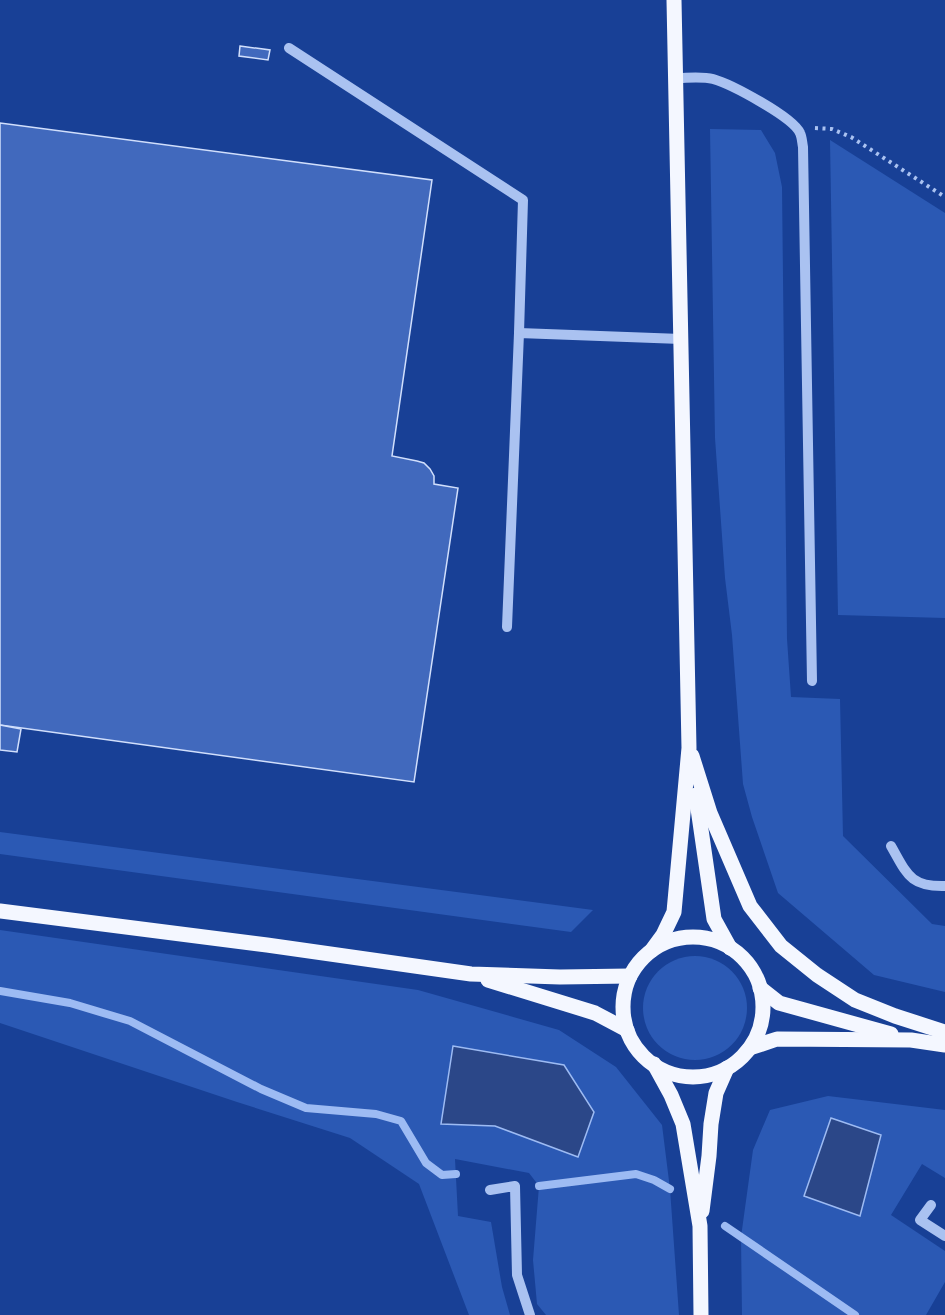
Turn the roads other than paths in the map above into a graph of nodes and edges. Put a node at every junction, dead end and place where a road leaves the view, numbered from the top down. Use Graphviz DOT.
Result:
graph roads {
  1 [pos="674,0"];
  2 [pos="289,48"];
  3 [pos="676,78"];
  4 [pos="519,333"];
  5 [pos="681,339"];
  6 [pos="507,627"];
  7 [pos="812,681"];
  8 [pos="689,748"];
  9 [pos="891,846"];
  10 [pos="945,886"];
  11 [pos="0,911"];
  12 [pos="730,948"];
  13 [pos="652,950"];
  14 [pos="471,974"];
  15 [pos="630,976"];
  16 [pos="760,988"];
  17 [pos="627,1030"];
  18 [pos="945,1032"];
  19 [pos="911,1040"];
  20 [pos="945,1045"];
  21 [pos="750,1048"];
  22 [pos="654,1064"];
  23 [pos="727,1068"];
  24 [pos="490,1190"];
  25 [pos="931,1204"];
  26 [pos="700,1226"];
  27 [pos="945,1236"];
  28 [pos="530,1315"];
  29 [pos="701,1315"];
  1 -- 3 [label="main road"];
  2 -- 4 [label="lane"];
  3 -- 5 [label="main road"];
  3 -- 7 [label="lane"];
  4 -- 5 [label="lane"];
  4 -- 6 [label="lane"];
  5 -- 8 [label="main road"];
  8 -- 12 [label="main road"];
  8 -- 13 [label="main road"];
  8 -- 18 [label="main road"];
  9 -- 10 [label="lane"];
  11 -- 14 [label="main road"];
  12 -- 13 [label="main road"];
  12 -- 16 [label="main road"];
  13 -- 15 [label="main road"];
  14 -- 15 [label="main road"];
  14 -- 17 [label="main road"];
  15 -- 17 [label="main road"];
  16 -- 19 [label="main road"];
  16 -- 21 [label="main road"];
  17 -- 22 [label="main road"];
  19 -- 20 [label="main road"];
  19 -- 21 [label="main road"];
  21 -- 23 [label="main road"];
  22 -- 23 [label="main road"];
  22 -- 26 [label="main road"];
  23 -- 26 [label="main road"];
  24 -- 28 [label="lane"];
  25 -- 27 [label="lane"];
  26 -- 29 [label="main road"];
}
